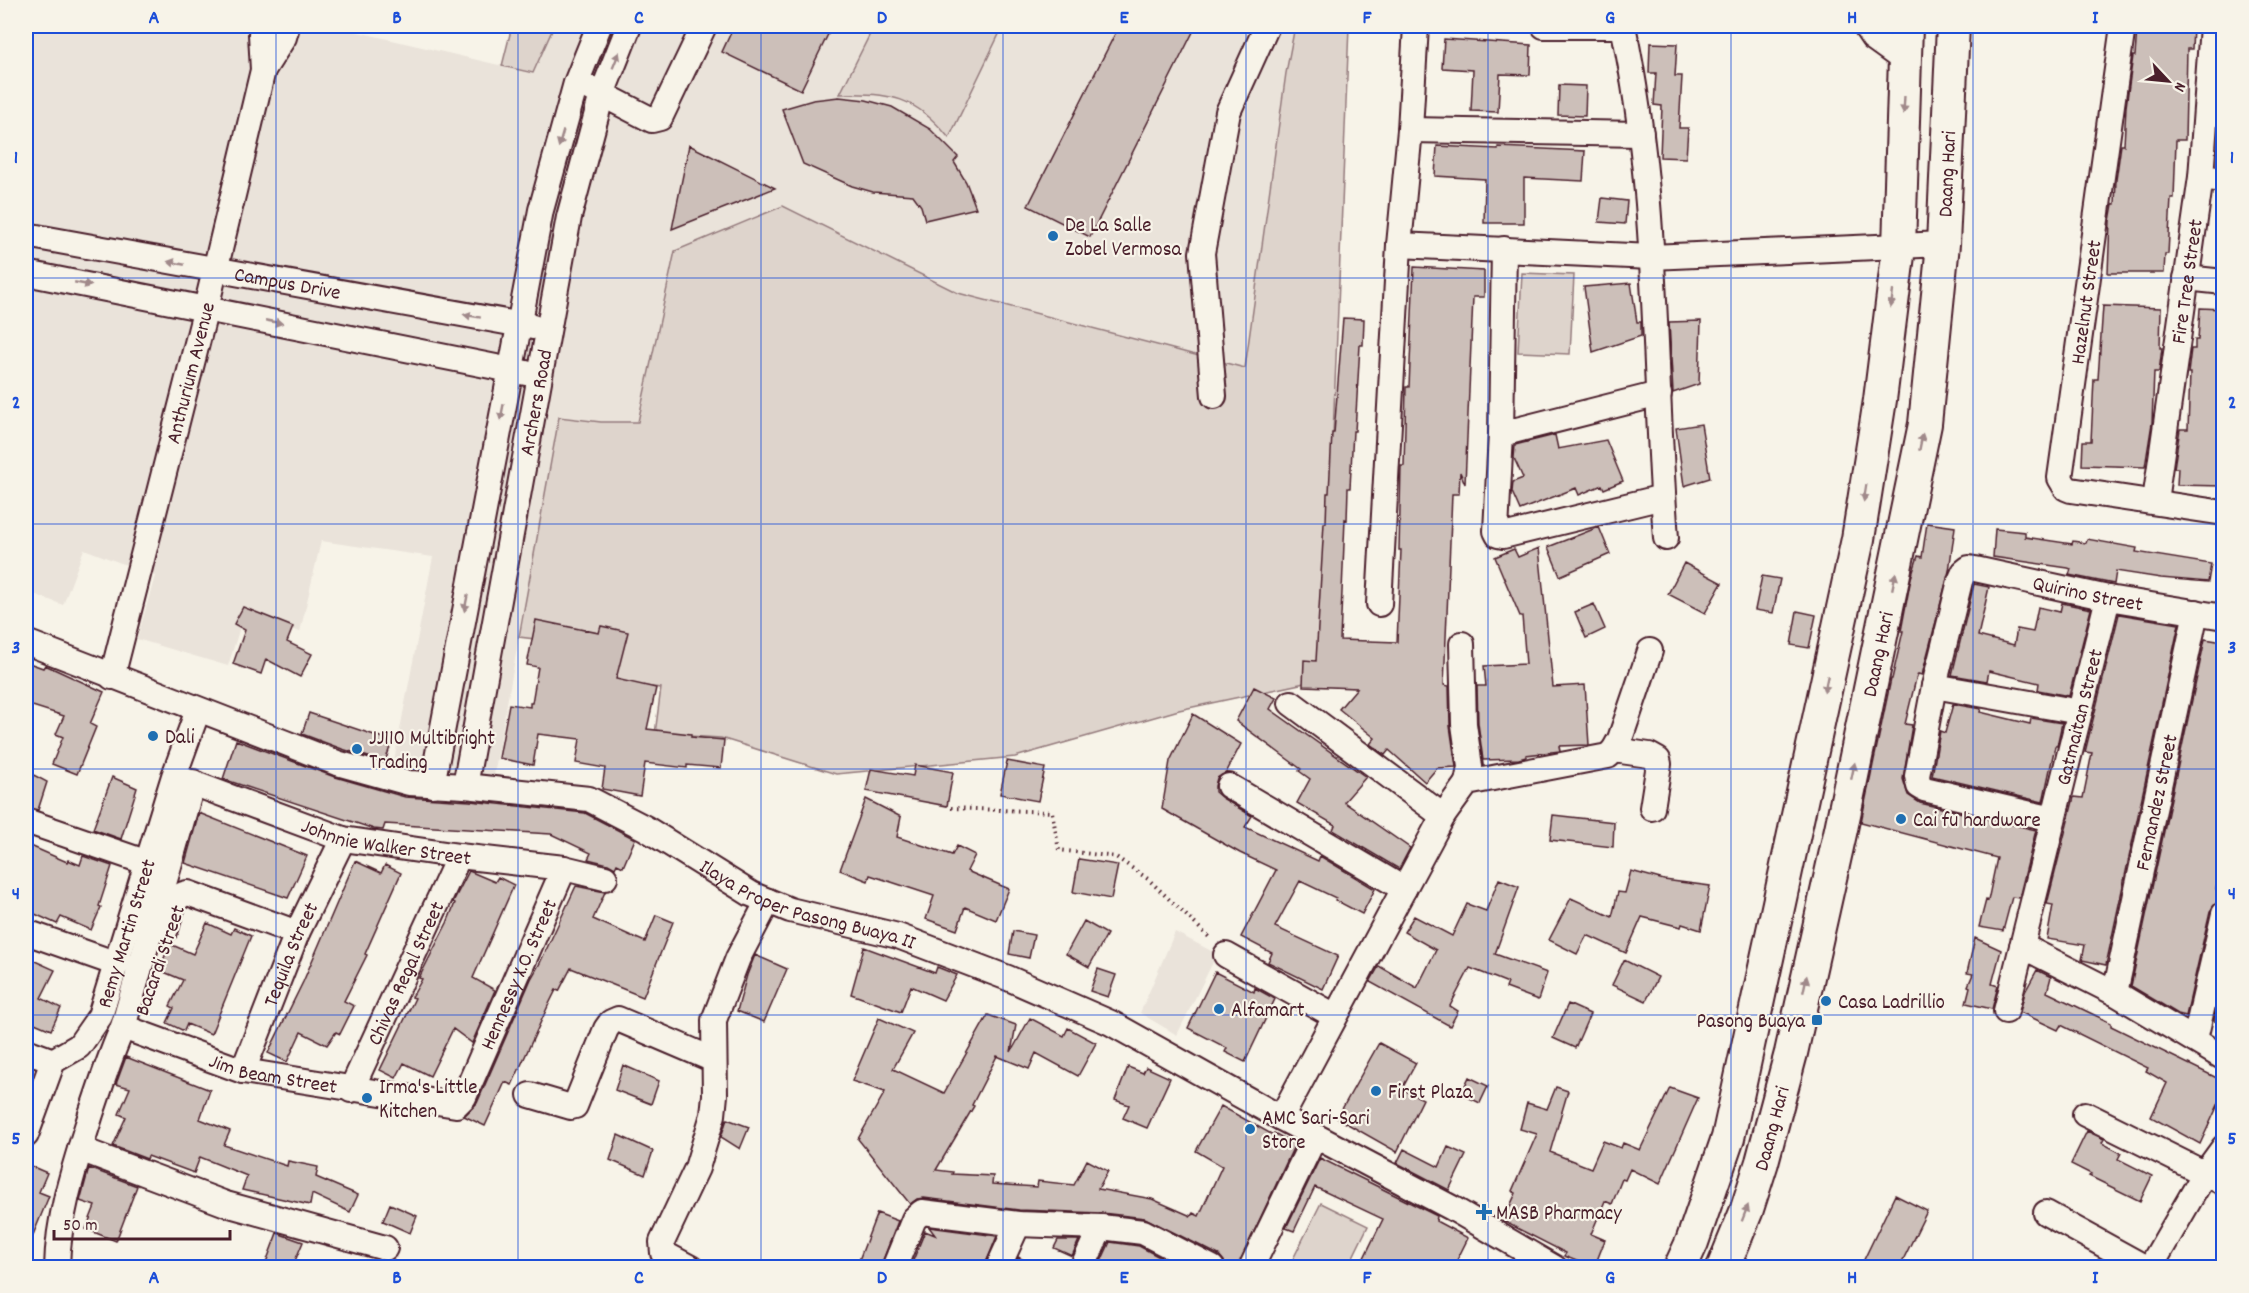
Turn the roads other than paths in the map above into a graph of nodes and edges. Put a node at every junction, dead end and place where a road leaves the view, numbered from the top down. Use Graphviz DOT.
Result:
graph roads {
  1 [pos="264,26"];
  2 [pos="287,26"];
  3 [pos="599,26"];
  4 [pos="629,26"];
  5 [pos="704,26"];
  6 [pos="1267,26"];
  7 [pos="1416,26"];
  8 [pos="1544,26"];
  9 [pos="1624,26"];
  10 [pos="1865,26"];
  11 [pos="1906,26"];
  12 [pos="1953,26"];
  13 [pos="2122,26"];
  14 [pos="2212,26"];
  15 [pos="1905,61"];
  16 [pos="263,70"];
  17 [pos="576,82"];
  18 [pos="2215,93"];
  19 [pos="602,94"];
  20 [pos="1410,130"];
  21 [pos="1641,134"];
  22 [pos="2212,179"];
  23 [pos="26,235"];
  24 [pos="1943,244"];
  25 [pos="1399,245"];
  26 [pos="1899,247"];
  27 [pos="1504,249"];
  28 [pos="1651,257"];
  29 [pos="215,270"];
  30 [pos="26,273"];
  31 [pos="2186,278"];
  32 [pos="2223,282"];
  33 [pos="206,308"];
  34 [pos="519,325"];
  35 [pos="550,330"];
  36 [pos="510,370"];
  37 [pos="542,376"];
  38 [pos="1659,394"];
  39 [pos="1214,396"];
  40 [pos="1501,434"];
  41 [pos="1663,497"];
  42 [pos="2155,501"];
  43 [pos="2223,513"];
  44 [pos="1666,538"];
  45 [pos="2108,598"];
  46 [pos="1378,604"];
  47 [pos="2196,612"];
  48 [pos="2223,617"];
  49 [pos="26,642"];
  50 [pos="1462,644"];
  51 [pos="1650,651"];
  52 [pos="112,677"];
  53 [pos="1934,686"];
  54 [pos="1291,703"];
  55 [pos="198,710"];
  56 [pos="2080,712"];
  57 [pos="1614,750"];
  58 [pos="183,779"];
  59 [pos="1467,783"];
  60 [pos="432,785"];
  61 [pos="465,786"];
  62 [pos="1229,786"];
  63 [pos="1652,807"];
  64 [pos="1443,816"];
  65 [pos="2053,819"];
  66 [pos="26,821"];
  67 [pos="343,839"];
  68 [pos="459,856"];
  69 [pos="148,863"];
  70 [pos="564,868"];
  71 [pos="605,878"];
  72 [pos="1404,889"];
  73 [pos="768,901"];
  74 [pos="2223,914"];
  75 [pos="26,932"];
  76 [pos="297,933"];
  77 [pos="2022,946"];
  78 [pos="1226,955"];
  79 [pos="117,964"];
  80 [pos="2115,993"];
  81 [pos="2006,1011"];
  82 [pos="1335,1016"];
  83 [pos="129,1030"];
  84 [pos="2195,1039"];
  85 [pos="26,1051"];
  86 [pos="2223,1058"];
  87 [pos="714,1060"];
  88 [pos="52,1061"];
  89 [pos="243,1071"];
  90 [pos="351,1090"];
  91 [pos="530,1095"];
  92 [pos="450,1106"];
  93 [pos="2085,1114"];
  94 [pos="1281,1118"];
  95 [pos="26,1135"];
  96 [pos="1316,1136"];
  97 [pos="2223,1147"];
  98 [pos="80,1149"];
  99 [pos="2214,1178"];
  100 [pos="2046,1213"];
  101 [pos="1018,1224"];
  102 [pos="1101,1227"];
  103 [pos="385,1248"];
  104 [pos="1174,1258"];
  105 [pos="57,1268"];
  106 [pos="691,1268"];
  107 [pos="894,1268"];
  108 [pos="998,1268"];
  109 [pos="1082,1268"];
  110 [pos="1212,1268"];
  111 [pos="1251,1268"];
  112 [pos="1555,1268"];
  113 [pos="1680,1268"];
  114 [pos="1723,1268"];
  115 [pos="2148,1268"];
  1 -- 16 [label="street, Anthurium Avenue"];
  2 -- 16 [label="street, Anthurium Avenue"];
  3 -- 17 [label="street, Archers Road"];
  19 -- 4 [label="street, Archers Road, one-way"];
  5 -- 19 [label="street"];
  6 -- 39 [label="street"];
  7 -- 20 [label="street"];
  8 -- 9 [label="street"];
  9 -- 21 [label="street"];
  10 -- 15 [label="street"];
  11 -- 15 [label="main road, Daang Hari"];
  12 -- 24 [label="main road, Daang Hari"];
  13 -- 42 [label="street, Hazelnut Street"];
  14 -- 18 [label="street, Fire Tree Street"];
  15 -- 26 [label="main road, Daang Hari, one-way"];
  16 -- 29 [label="street, Anthurium Avenue"];
  17 -- 19 [label="street"];
  17 -- 34 [label="street, Archers Road, one-way"];
  18 -- 22 [label="street, Fire Tree Street"];
  19 -- 35 [label="street, Archers Road"];
  20 -- 21 [label="street"];
  20 -- 25 [label="street"];
  21 -- 28 [label="street"];
  22 -- 31 [label="street, Fire Tree Street"];
  29 -- 23 [label="street, Campus Drive, one-way"];
  24 -- 26 [label="street"];
  114 -- 24 [label="main road, Daang Hari, one-way"];
  25 -- 27 [label="street"];
  25 -- 46 [label="street"];
  26 -- 28 [label="street"];
  26 -- 113 [label="main road, Daang Hari, one-way"];
  27 -- 28 [label="street"];
  27 -- 40 [label="street"];
  28 -- 38 [label="street"];
  29 -- 33 [label="street, Anthurium Avenue"];
  34 -- 29 [label="street, Campus Drive, one-way"];
  30 -- 33 [label="street, Campus Drive, one-way"];
  31 -- 32 [label="street"];
  31 -- 42 [label="street, Fire Tree Street"];
  33 -- 36 [label="street, Campus Drive, one-way"];
  33 -- 52 [label="street, Anthurium Avenue"];
  34 -- 35 [label="street, Campus Drive"];
  34 -- 36 [label="street, Archers Road"];
  35 -- 37 [label="street, Archers Road"];
  36 -- 37 [label="street, Campus Drive"];
  36 -- 60 [label="street, Archers Road, one-way"];
  37 -- 61 [label="street, Archers Road"];
  38 -- 40 [label="street"];
  38 -- 41 [label="street"];
  40 -- 41 [label="street"];
  41 -- 44 [label="street"];
  42 -- 43 [label="street, Hazelnut Street"];
  45 -- 47 [label="street, Quirino Street"];
  45 -- 53 [label="street, Quirino Street"];
  45 -- 56 [label="street, Gatmaitan Street"];
  47 -- 48 [label="street, Quirino Street"];
  47 -- 80 [label="street, Fernandez Street"];
  49 -- 52 [label="street, Ilaya Proper Pasong Buaya II"];
  50 -- 59 [label="street"];
  51 -- 57 [label="street"];
  52 -- 55 [label="street, Ilaya Proper Pasong Buaya II"];
  53 -- 56 [label="street"];
  53 -- 65 [label="street"];
  54 -- 64 [label="street"];
  55 -- 58 [label="street, Remy Martin Street"];
  55 -- 60 [label="street, Ilaya Proper Pasong Buaya II"];
  56 -- 65 [label="street, Gatmaitan Street"];
  57 -- 59 [label="street"];
  57 -- 63 [label="street"];
  58 -- 67 [label="street, Johnnie Walker Street"];
  58 -- 69 [label="street, Remy Martin Street"];
  58 -- 83 [label="street"];
  59 -- 64 [label="street"];
  60 -- 61 [label="street, Ilaya Proper Pasong Buaya II"];
  61 -- 73 [label="street, Ilaya Proper Pasong Buaya II"];
  62 -- 72 [label="street"];
  64 -- 72 [label="street"];
  65 -- 77 [label="street, Gatmaitan Street"];
  66 -- 69 [label="street"];
  67 -- 68 [label="street, Johnnie Walker Street"];
  67 -- 76 [label="street, Tequila Street"];
  68 -- 70 [label="street, Johnnie Walker Street"];
  68 -- 90 [label="street, Chivas Regal Street"];
  69 -- 79 [label="street, Remy Martin Street"];
  70 -- 71 [label="street, Johnnie Walker Street"];
  70 -- 92 [label="street, Hennessy X.O. Street"];
  72 -- 82 [label="street"];
  73 -- 87 [label="street"];
  73 -- 94 [label="street, Ilaya Proper Pasong Buaya II"];
  74 -- 84 [label="street"];
  75 -- 79 [label="street"];
  76 -- 83 [label="street, Bacardi Street"];
  76 -- 89 [label="street, Tequila Street"];
  77 -- 80 [label="street"];
  77 -- 81 [label="street, Gatmaitan Street"];
  78 -- 82 [label="street"];
  79 -- 88 [label="street, Remy Martin Street"];
  80 -- 84 [label="street"];
  82 -- 94 [label="street"];
  83 -- 89 [label="street, Jim Beam Street"];
  83 -- 98 [label="street"];
  84 -- 86 [label="street"];
  85 -- 88 [label="street"];
  87 -- 91 [label="street"];
  87 -- 106 [label="street"];
  88 -- 95 [label="street"];
  89 -- 90 [label="street, Jim Beam Street"];
  90 -- 92 [label="street, Jim Beam Street"];
  93 -- 99 [label="street"];
  94 -- 96 [label="street, Ilaya Proper Pasong Buaya II"];
  96 -- 111 [label="street"];
  96 -- 112 [label="street, Ilaya Proper Pasong Buaya II"];
  97 -- 99 [label="street"];
  98 -- 103 [label="street"];
  98 -- 105 [label="street"];
  99 -- 115 [label="street"];
  100 -- 115 [label="street"];
  101 -- 102 [label="street"];
  101 -- 107 [label="street"];
  101 -- 108 [label="street"];
  102 -- 104 [label="street"];
  102 -- 109 [label="street"];
  104 -- 110 [label="street"];
}
